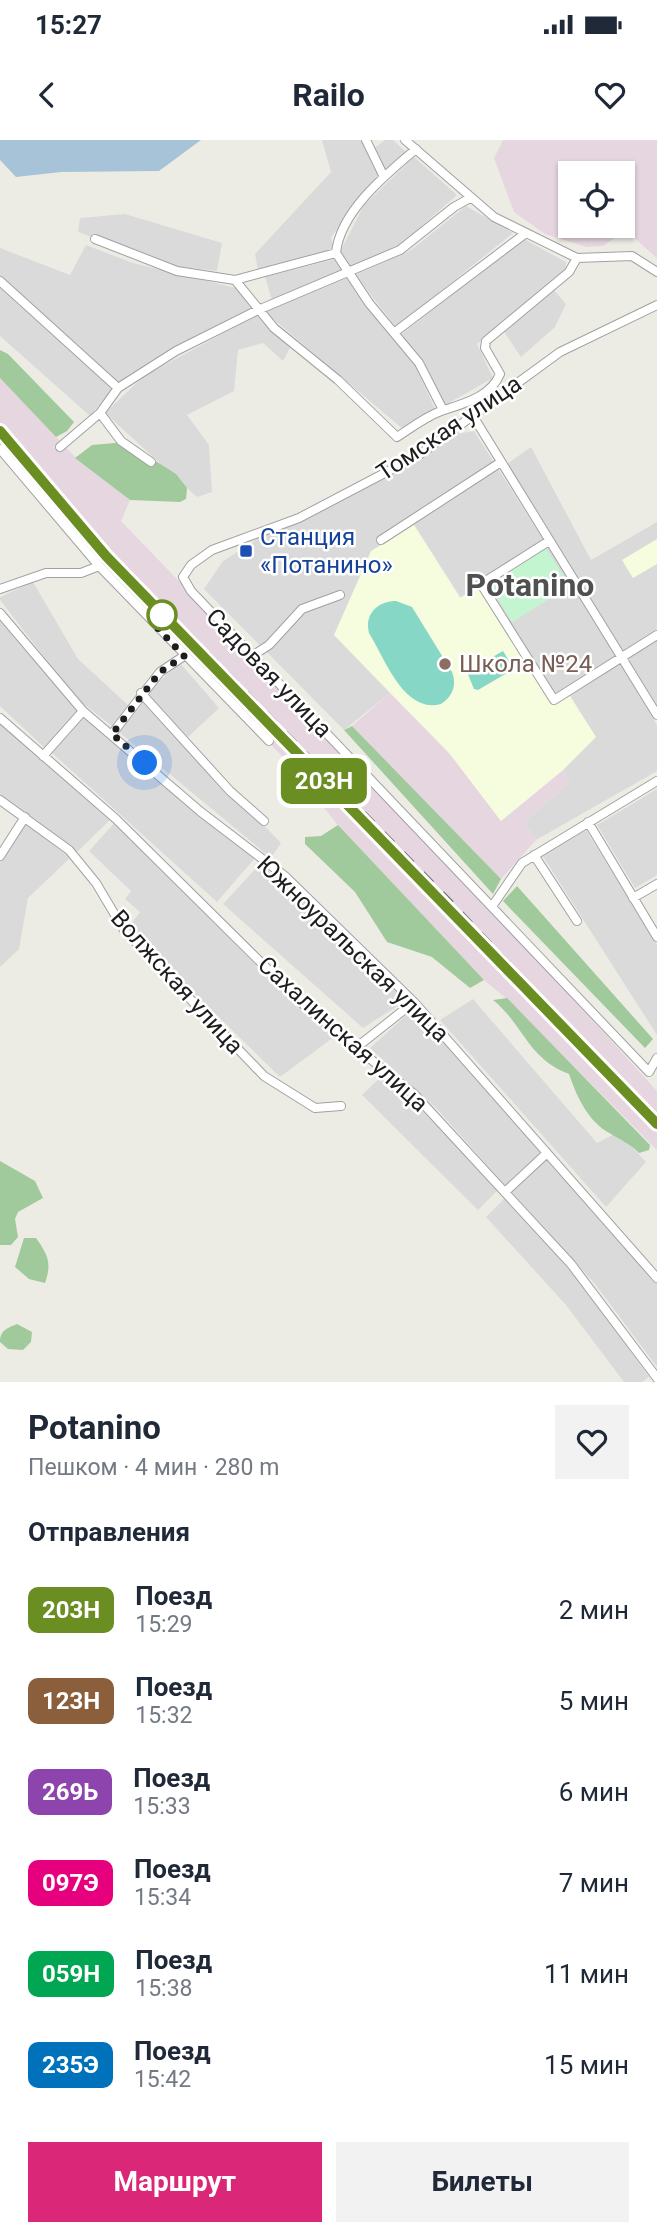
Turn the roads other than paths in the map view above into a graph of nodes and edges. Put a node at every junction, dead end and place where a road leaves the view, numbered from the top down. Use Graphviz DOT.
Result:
graph roads {
  1 [pos="366,140"];
  2 [pos="405,140"];
  3 [pos="416,149"];
  4 [pos="384,177"];
  5 [pos="470,198"];
  6 [pos="526,233"];
  7 [pos="95,239"];
  8 [pos="336,253"];
  9 [pos="577,258"];
  10 [pos="349,272"];
  11 [pos="657,272"];
  12 [pos="235,279"];
  13 [pos="0,281"];
  14 [pos="657,305"];
  15 [pos="258,310"];
  16 [pos="396,332"];
  17 [pos="118,388"];
  18 [pos="443,410"];
  19 [pos="100,412"];
  20 [pos="472,416"];
  21 [pos="60,447"];
  22 [pos="0,449"];
  23 [pos="501,462"];
  24 [pos="150,463"];
  25 [pos="381,540"];
  26 [pos="549,541"];
  27 [pos="237,542"];
  28 [pos="99,566"];
  29 [pos="0,589"];
  30 [pos="340,595"];
  31 [pos="0,612"];
  32 [pos="657,635"];
  33 [pos="184,656"];
  34 [pos="252,656"];
  35 [pos="622,657"];
  36 [pos="141,693"];
  37 [pos="83,711"];
  38 [pos="657,715"];
  39 [pos="0,718"];
  40 [pos="112,734"];
  41 [pos="269,741"];
  42 [pos="43,756"];
  43 [pos="657,781"];
  44 [pos="0,800"];
  45 [pos="25,817"];
  46 [pos="264,821"];
  47 [pos="588,822"];
  48 [pos="534,855"];
  49 [pos="0,856"];
  50 [pos="657,884"];
  51 [pos="633,898"];
  52 [pos="493,905"];
  53 [pos="577,921"];
  54 [pos="657,937"];
  55 [pos="414,1002"];
  56 [pos="357,1047"];
  57 [pos="657,1058"];
  58 [pos="341,1106"];
  59 [pos="547,1153"];
  60 [pos="505,1192"];
  61 [pos="657,1278"];
  62 [pos="656,1376"];
  1 -- 4 [label="street"];
  2 -- 3 [label="street"];
  3 -- 4 [label="street"];
  3 -- 5 [label="street"];
  4 -- 8 [label="street"];
  5 -- 6 [label="street"];
  5 -- 10 [label="street"];
  6 -- 9 [label="street"];
  6 -- 16 [label="street"];
  7 -- 12 [label="street"];
  8 -- 10 [label="street"];
  8 -- 12 [label="street"];
  9 -- 11 [label="street"];
  9 -- 18 [label="street"];
  10 -- 15 [label="street"];
  10 -- 16 [label="street"];
  12 -- 15 [label="street"];
  13 -- 17 [label="street"];
  14 -- 20 [label="street, Томская улица"];
  15 -- 17 [label="street"];
  15 -- 18 [label="street"];
  16 -- 18 [label="street"];
  17 -- 19 [label="street"];
  19 -- 21 [label="street"];
  19 -- 24 [label="street"];
  20 -- 23 [label="street"];
  20 -- 27 [label="street, Томская улица"];
  22 -- 28 [label="street"];
  23 -- 25 [label="street"];
  23 -- 26 [label="street"];
  26 -- 35 [label="street"];
  26 -- 35 [label="street"];
  27 -- 34 [label="street, Садовая улица"];
  28 -- 29 [label="street"];
  28 -- 33 [label="street"];
  30 -- 34 [label="street"];
  31 -- 37 [label="street, Южноуральская улица"];
  32 -- 35 [label="street"];
  33 -- 36 [label="street"];
  33 -- 41 [label="street"];
  34 -- 52 [label="street, Садовая улица"];
  35 -- 38 [label="street"];
  36 -- 40 [label="street"];
  36 -- 46 [label="street"];
  37 -- 40 [label="street, Южноуральская улица"];
  37 -- 42 [label="street"];
  39 -- 42 [label="street, Сахалинская улица"];
  40 -- 55 [label="street, Южноуральская улица"];
  42 -- 56 [label="street, Сахалинская улица"];
  43 -- 47 [label="street"];
  44 -- 45 [label="street, Волжская улица"];
  45 -- 49 [label="street"];
  45 -- 58 [label="street, Волжская улица"];
  47 -- 48 [label="street"];
  47 -- 51 [label="street"];
  48 -- 52 [label="street"];
  48 -- 53 [label="street"];
  50 -- 51 [label="street"];
  51 -- 54 [label="street"];
  52 -- 57 [label="street, Садовая улица"];
  55 -- 56 [label="street"];
  55 -- 59 [label="street, Южноуральская улица"];
  56 -- 60 [label="street, Сахалинская улица"];
  59 -- 60 [label="street"];
  59 -- 61 [label="street, Южноуральская улица"];
  60 -- 62 [label="street, Сахалинская улица"];
}
